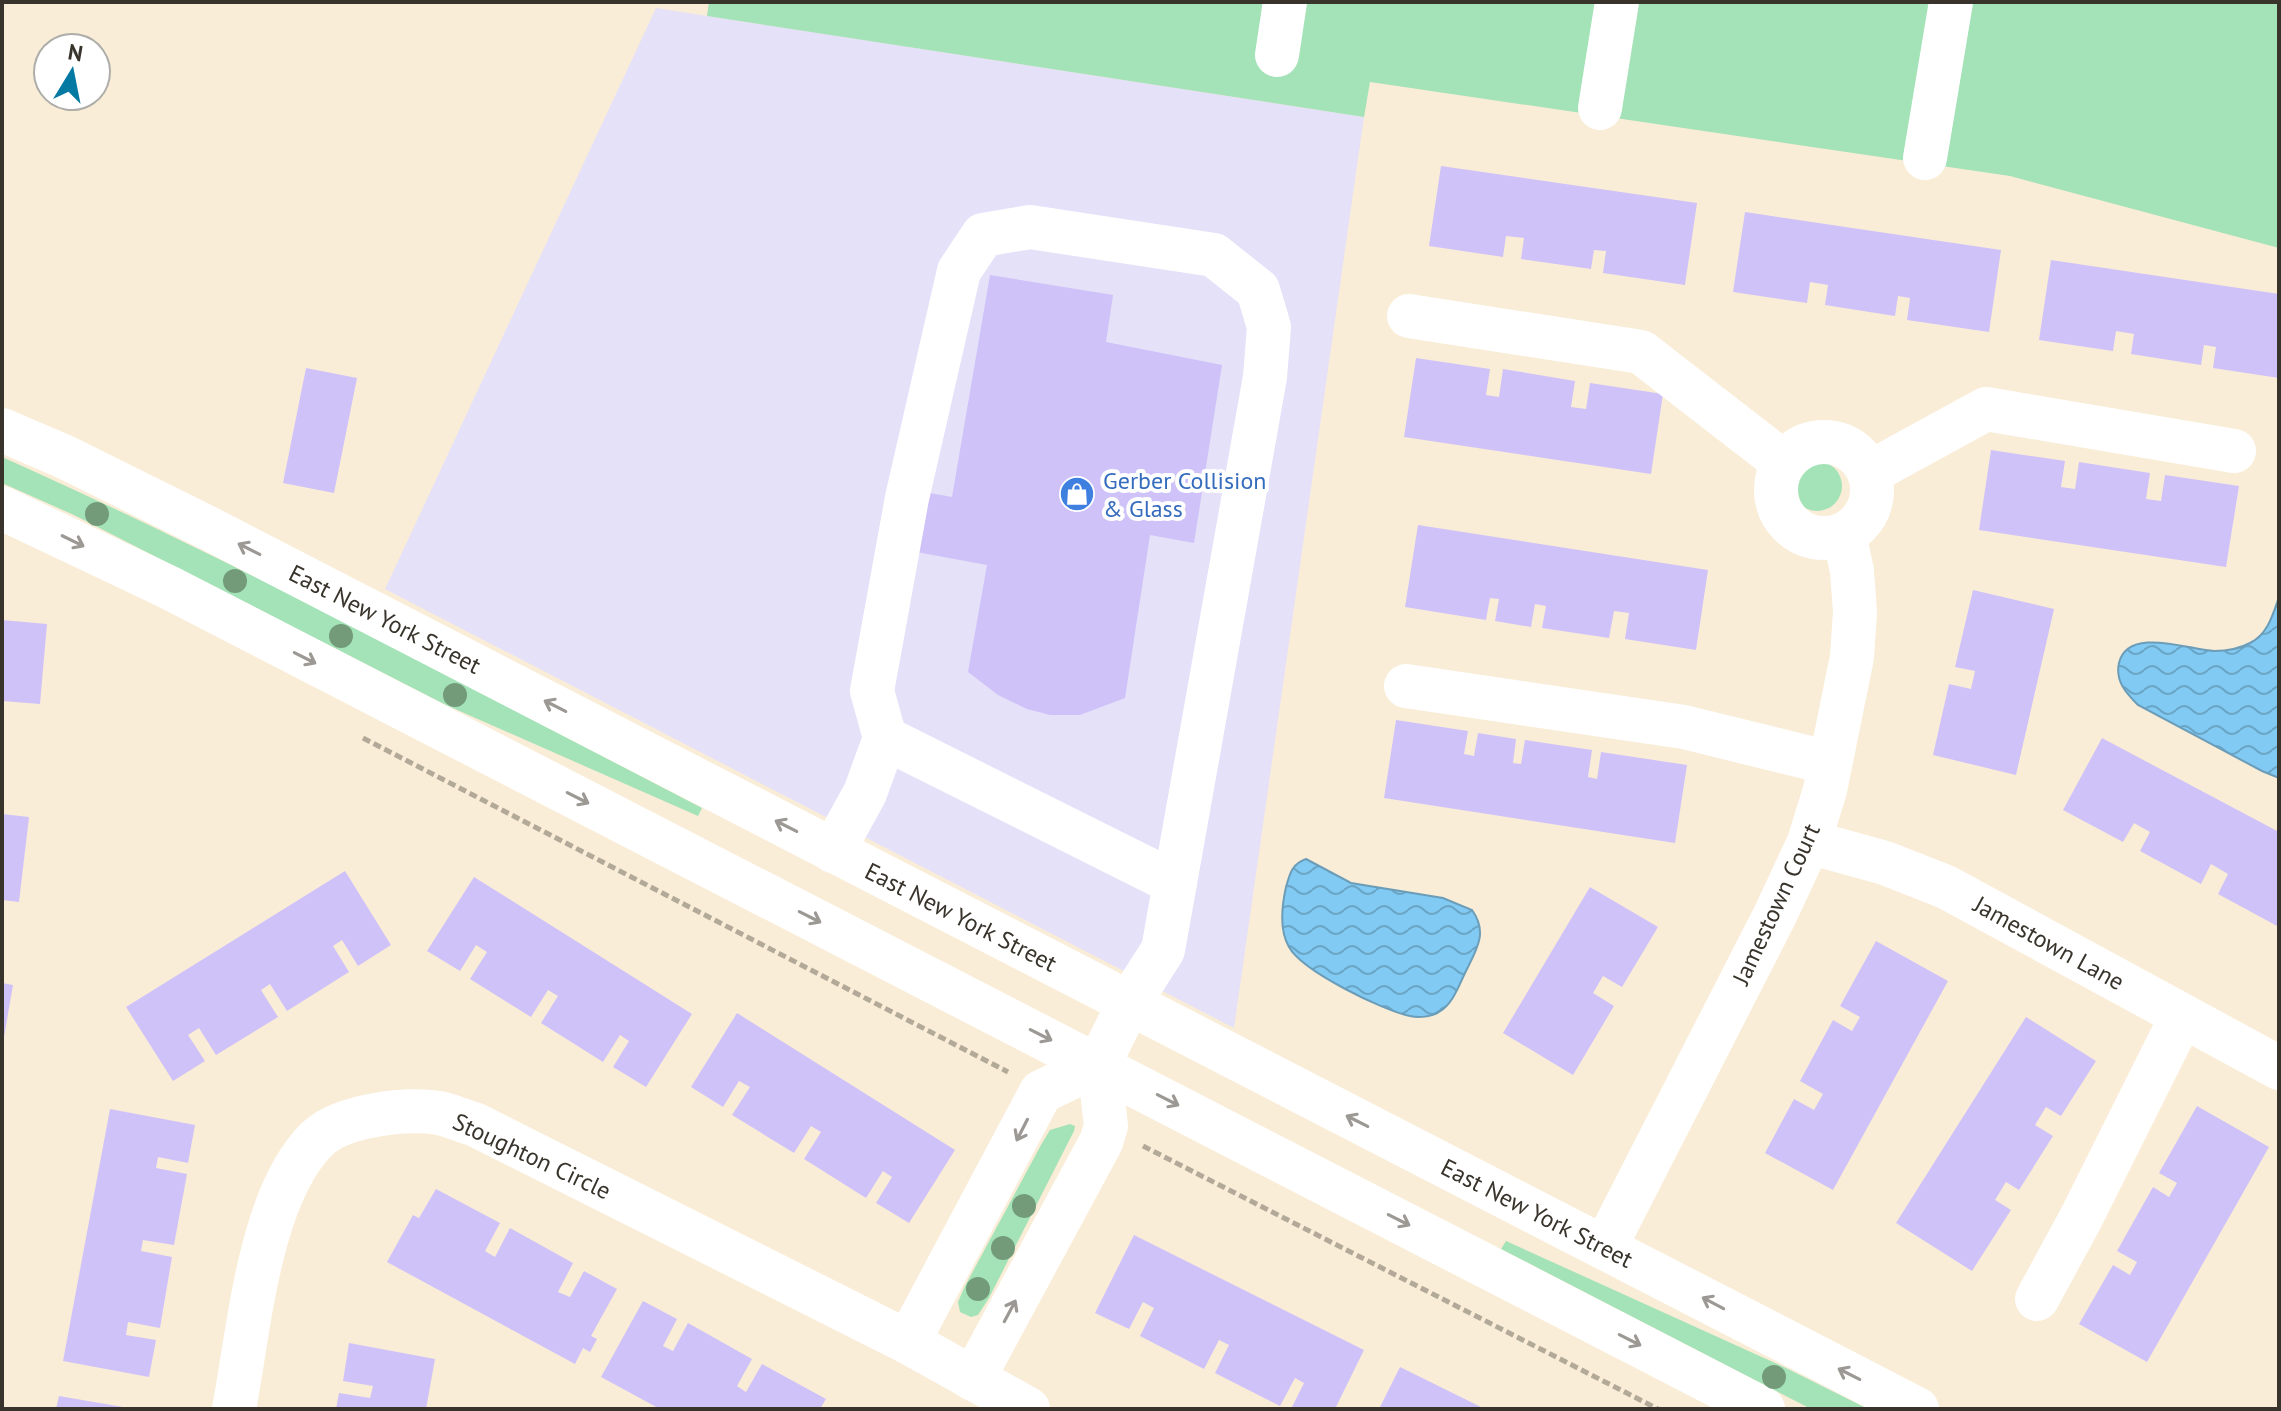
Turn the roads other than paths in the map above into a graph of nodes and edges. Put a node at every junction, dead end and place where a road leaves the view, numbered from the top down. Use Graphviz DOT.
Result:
graph roads {
  1 [pos="1285,2"];
  2 [pos="1617,2"];
  3 [pos="1951,2"];
  4 [pos="1277,55"];
  5 [pos="1600,108"];
  6 [pos="1925,158"];
  7 [pos="1409,316"];
  8 [pos="2,430"];
  9 [pos="2234,451"];
  10 [pos="1783,462"];
  11 [pos="1869,473"];
  12 [pos="2,508"];
  13 [pos="1844,534"];
  14 [pos="1406,686"];
  15 [pos="885,738"];
  16 [pos="1830,763"];
  17 [pos="1809,842"];
  18 [pos="833,851"];
  19 [pos="1175,883"];
  20 [pos="1129,1003"];
  21 [pos="2182,1016"];
  22 [pos="1099,1064"];
  23 [pos="2279,1068"];
  24 [pos="1605,1247"];
  25 [pos="2037,1299"];
  26 [pos="908,1342"];
  27 [pos="973,1379"];
  28 [pos="234,1409"];
  29 [pos="1028,1409"];
  30 [pos="1763,1409"];
  31 [pos="1917,1409"];
  1 -- 4 [label="main road"];
  2 -- 5 [label="main road"];
  3 -- 6 [label="main road"];
  7 -- 10 [label="main road"];
  18 -- 8 [label="main road, East New York Street, one-way"];
  9 -- 11 [label="main road"];
  10 -- 11 [label="main road"];
  10 -- 13 [label="main road"];
  11 -- 13 [label="main road"];
  12 -- 22 [label="main road, one-way"];
  13 -- 16 [label="main road, Jamestown Court"];
  14 -- 16 [label="main road"];
  15 -- 18 [label="main road"];
  15 -- 19 [label="main road"];
  15 -- 19 [label="main road"];
  16 -- 17 [label="main road, Jamestown Court"];
  17 -- 21 [label="main road, Jamestown Lane"];
  17 -- 24 [label="main road, Jamestown Court"];
  18 -- 20 [label="main road, East New York Street"];
  19 -- 20 [label="main road"];
  20 -- 22 [label="main road"];
  24 -- 20 [label="main road, East New York Street, one-way"];
  21 -- 23 [label="main road, Jamestown Lane"];
  21 -- 25 [label="main road"];
  22 -- 26 [label="main road, one-way"];
  27 -- 22 [label="main road, one-way"];
  22 -- 30 [label="main road, one-way"];
  31 -- 24 [label="main road, East New York Street, one-way"];
  26 -- 27 [label="main road, Stoughton Circle"];
  26 -- 28 [label="main road, Stoughton Circle"];
  27 -- 29 [label="main road, Stoughton Circle"];
}
